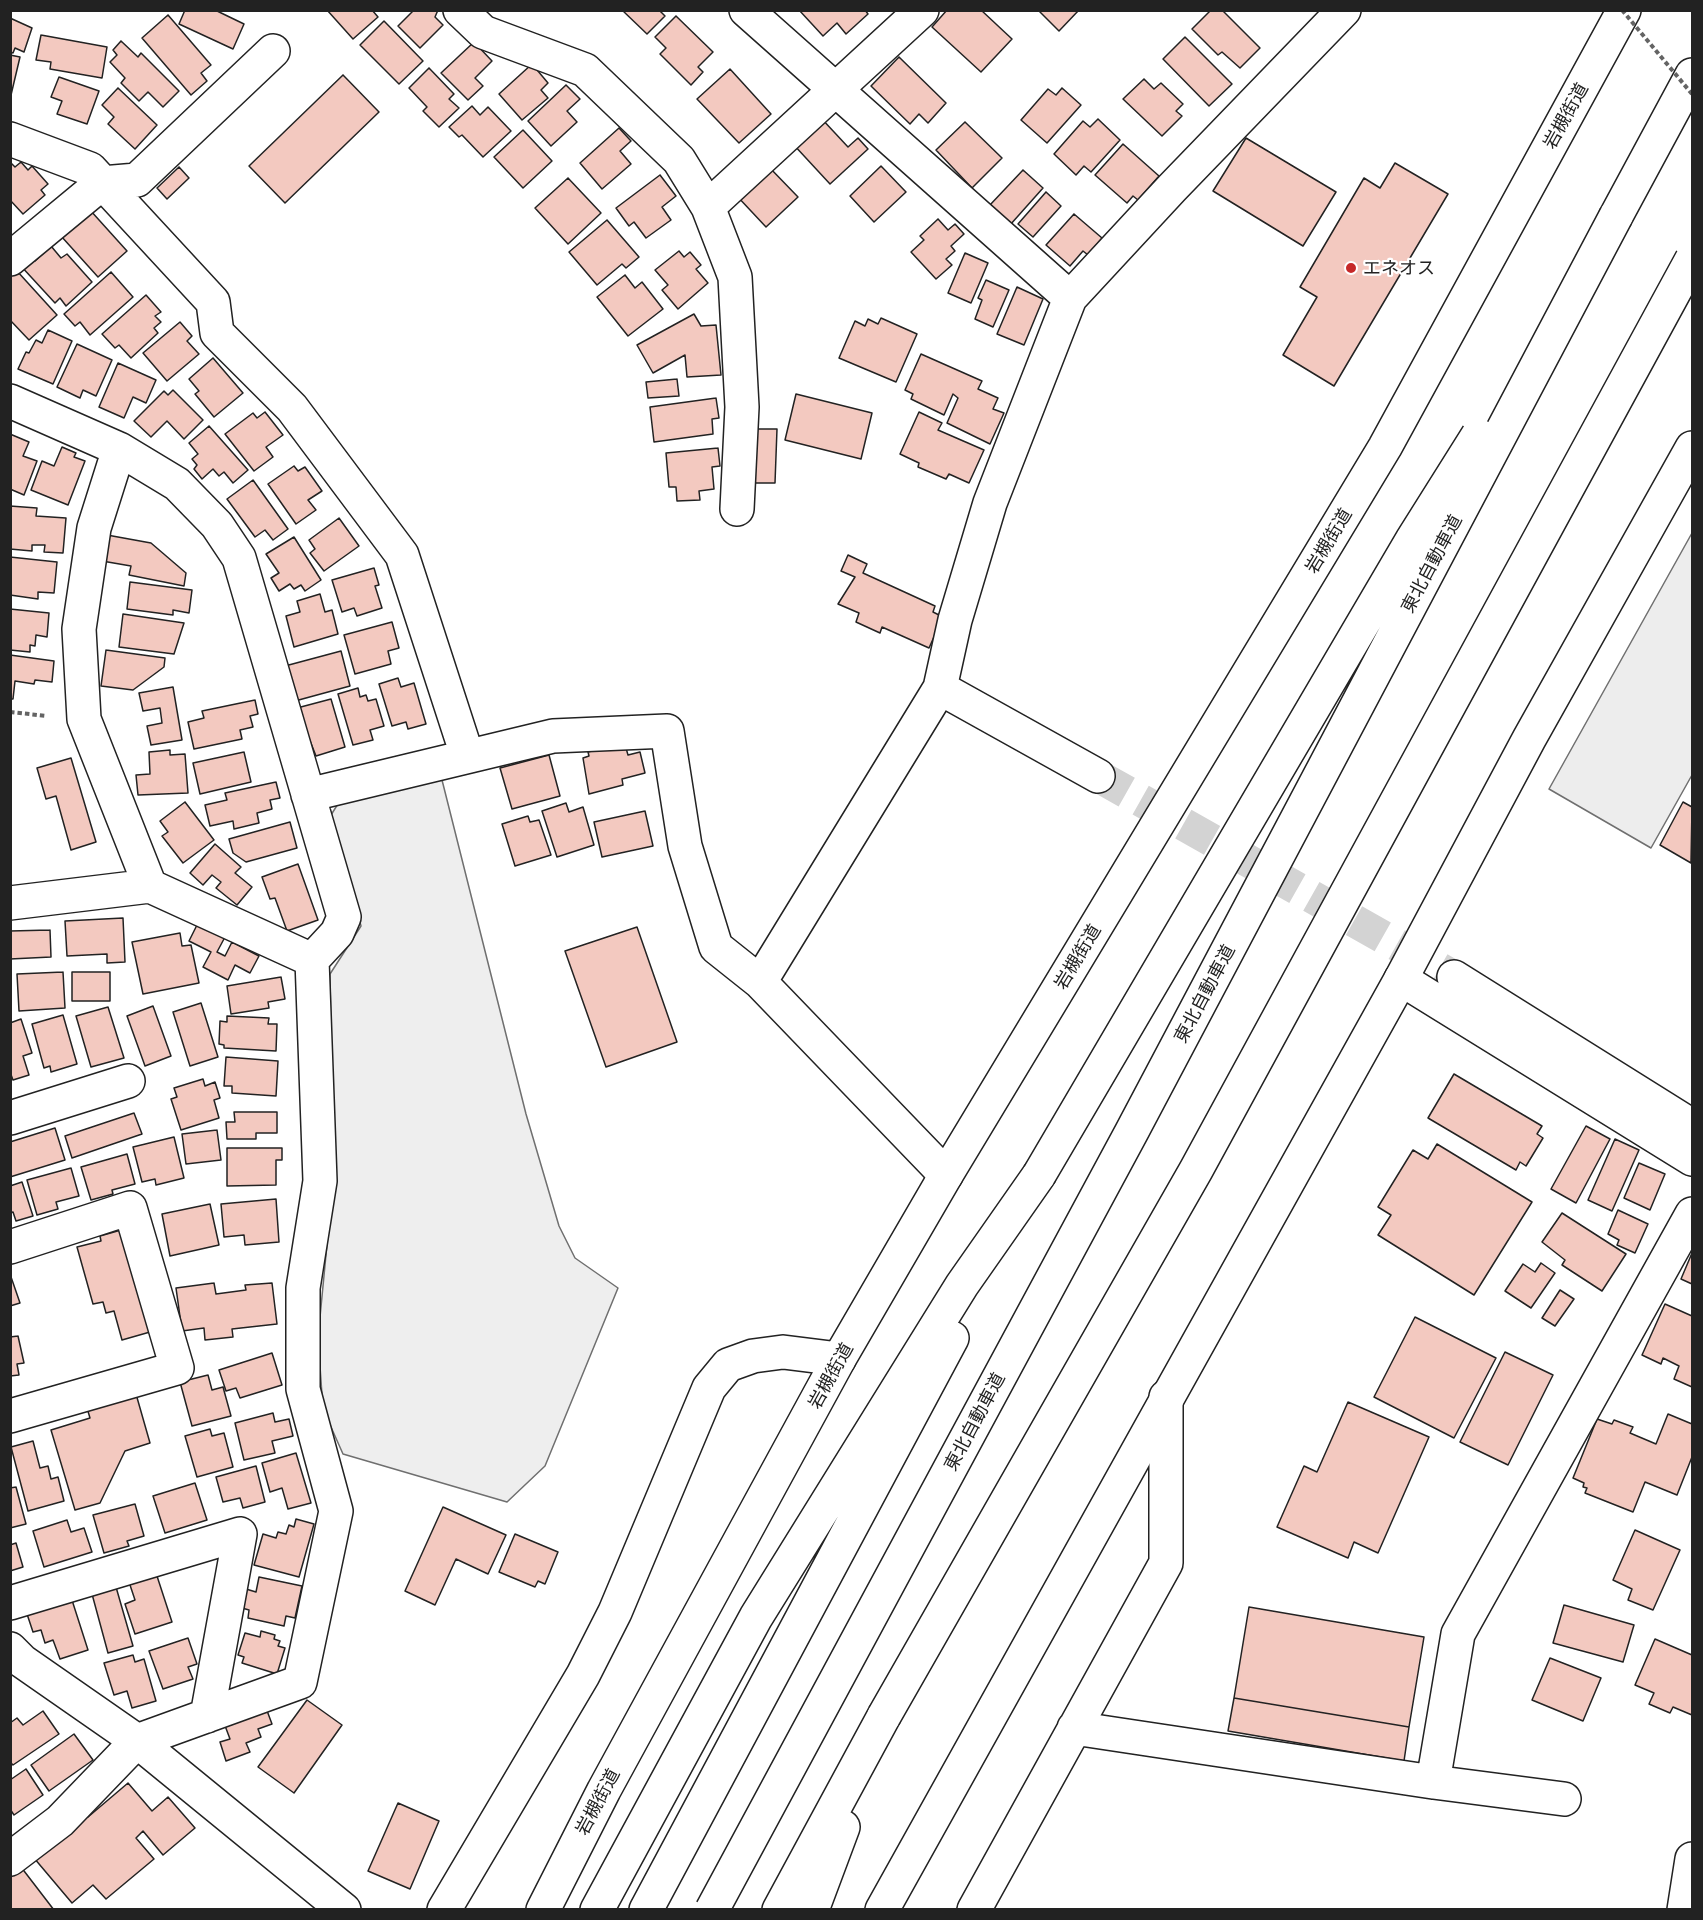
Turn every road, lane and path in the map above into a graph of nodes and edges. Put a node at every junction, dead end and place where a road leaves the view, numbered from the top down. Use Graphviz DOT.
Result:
graph roads {
  1 [pos="460,10"];
  2 [pos="746,10"];
  3 [pos="1344,10"];
  4 [pos="1623,10"];
  5 [pos="912,13"];
  6 [pos="273,51"];
  7 [pos="1692,75"];
  8 [pos="835,90"];
  9 [pos="1692,94"];
  10 [pos="10,139"];
  11 [pos="102,183"];
  12 [pos="708,207"];
  13 [pos="1616,216"];
  14 [pos="10,259"];
  15 [pos="1692,259"];
  16 [pos="1070,298"];
  17 [pos="10,401"];
  18 [pos="1692,448"];
  19 [pos="119,449"];
  20 [pos="737,510"];
  21 [pos="940,688"];
  22 [pos="467,755"];
  23 [pos="1098,776"];
  24 [pos="308,795"];
  25 [pos="150,886"];
  26 [pos="10,903"];
  27 [pos="312,960"];
  28 [pos="1454,977"];
  29 [pos="1401,980"];
  30 [pos="760,982"];
  31 [pos="128,1081"];
  32 [pos="10,1118"];
  33 [pos="1692,1126"];
  34 [pos="1692,1159"];
  35 [pos="946,1175"];
  36 [pos="1039,1175"];
  37 [pos="1692,1214"];
  38 [pos="10,1247"];
  39 [pos="839,1359"];
  40 [pos="1166,1397"];
  41 [pos="10,1416"];
  42 [pos="10,1603"];
  43 [pos="10,1649"];
  44 [pos="207,1716"];
  45 [pos="884,1716"];
  46 [pos="1074,1728"];
  47 [pos="137,1741"];
  48 [pos="1433,1782"];
  49 [pos="1564,1799"];
  50 [pos="10,1859"];
  51 [pos="1692,1859"];
  52 [pos="344,1910"];
  53 [pos="444,1910"];
  54 [pos="543,1910"];
  55 [pos="597,1910"];
  56 [pos="646,1910"];
  57 [pos="712,1910"];
  58 [pos="778,1910"];
  59 [pos="812,1910"];
  60 [pos="882,1910"];
  61 [pos="974,1910"];
  62 [pos="1684,1910"];
  1 -- 12 [label="main road"];
  2 -- 8 [label="main road"];
  3 -- 16 [label="main road"];
  4 -- 9 [label="path, bridge"];
  4 -- 35 [label="main road, 岩槻街道"];
  5 -- 8 [label="main road"];
  6 -- 11 [label="main road"];
  7 -- 13 [label="main road, 東北自動車道"];
  8 -- 12 [label="main road"];
  8 -- 16 [label="main road"];
  10 -- 11 [label="main road"];
  11 -- 14 [label="main road"];
  11 -- 22 [label="main road"];
  12 -- 20 [label="main road"];
  13 -- 36 [label="main road, bridge"];
  13 -- 57 [label="main road, 東北自動車道, bridge"];
  15 -- 45 [label="main road, bridge"];
  16 -- 21 [label="main road"];
  17 -- 19 [label="main road"];
  18 -- 29 [label="main road"];
  19 -- 24 [label="main road"];
  19 -- 25 [label="main road"];
  21 -- 23 [label="main road"];
  21 -- 30 [label="main road"];
  22 -- 24 [label="main road"];
  22 -- 30 [label="main road"];
  24 -- 27 [label="main road"];
  25 -- 26 [label="main road"];
  25 -- 27 [label="main road"];
  27 -- 44 [label="main road"];
  28 -- 33 [label="main road"];
  29 -- 34 [label="main road"];
  29 -- 40 [label="main road"];
  30 -- 35 [label="main road"];
  31 -- 32 [label="main road"];
  35 -- 39 [label="main road, 岩槻街道"];
  36 -- 55 [label="main road"];
  36 -- 56 [label="main road"];
  37 -- 48 [label="main road"];
  38 -- 41 [label="main road"];
  39 -- 53 [label="main road"];
  39 -- 54 [label="main road, 岩槻街道"];
  40 -- 46 [label="main road"];
  40 -- 60 [label="main road"];
  42 -- 44 [label="main road"];
  43 -- 47 [label="main road"];
  44 -- 47 [label="main road"];
  45 -- 58 [label="main road"];
  45 -- 59 [label="main road"];
  46 -- 48 [label="main road"];
  46 -- 61 [label="main road"];
  47 -- 50 [label="main road"];
  47 -- 52 [label="main road"];
  48 -- 49 [label="main road"];
  51 -- 62 [label="main road"];
}
